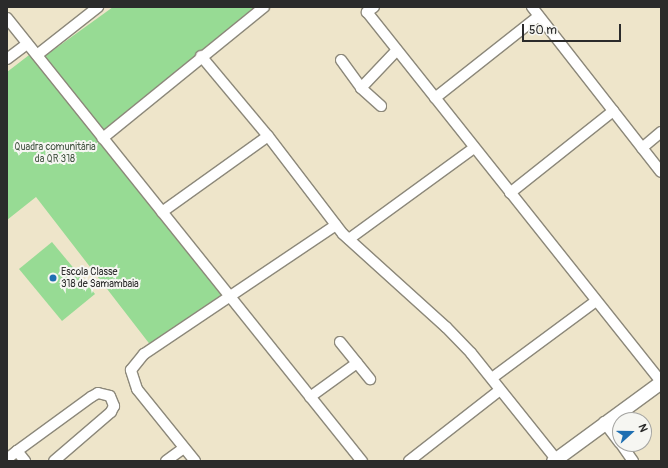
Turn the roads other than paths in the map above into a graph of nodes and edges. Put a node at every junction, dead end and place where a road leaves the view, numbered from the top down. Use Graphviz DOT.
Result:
graph roads {
  1 [pos="98,7"];
  2 [pos="264,7"];
  3 [pos="532,7"];
  4 [pos="368,9"];
  5 [pos="539,16"];
  6 [pos="7,18"];
  7 [pos="27,44"];
  8 [pos="398,50"];
  9 [pos="37,55"];
  10 [pos="201,56"];
  11 [pos="7,59"];
  12 [pos="341,60"];
  13 [pos="361,88"];
  14 [pos="435,98"];
  15 [pos="381,106"];
  16 [pos="614,111"];
  17 [pos="661,132"];
  18 [pos="268,136"];
  19 [pos="103,138"];
  20 [pos="474,148"];
  21 [pos="642,148"];
  22 [pos="661,172"];
  23 [pos="510,193"];
  24 [pos="162,212"];
  25 [pos="336,225"];
  26 [pos="348,239"];
  27 [pos="231,298"];
  28 [pos="596,301"];
  29 [pos="340,342"];
  30 [pos="357,363"];
  31 [pos="492,378"];
  32 [pos="370,379"];
  33 [pos="661,382"];
  34 [pos="500,390"];
  35 [pos="310,397"];
  36 [pos="604,422"];
  37 [pos="612,433"];
  38 [pos="184,448"];
  39 [pos="17,451"];
  40 [pos="626,452"];
  41 [pos="7,459"];
  42 [pos="554,460"];
  43 [pos="25,461"];
  44 [pos="54,461"];
  45 [pos="166,461"];
  46 [pos="195,461"];
  47 [pos="362,461"];
  48 [pos="409,461"];
  49 [pos="633,461"];
  1 -- 9 [label="street"];
  2 -- 10 [label="street"];
  3 -- 5 [label="street"];
  4 -- 8 [label="street"];
  5 -- 14 [label="street"];
  5 -- 16 [label="street"];
  6 -- 7 [label="street"];
  7 -- 9 [label="street"];
  7 -- 11 [label="street"];
  8 -- 13 [label="street"];
  8 -- 14 [label="street"];
  9 -- 19 [label="street"];
  10 -- 18 [label="street"];
  10 -- 19 [label="street"];
  12 -- 13 [label="street"];
  13 -- 15 [label="street"];
  14 -- 20 [label="street"];
  16 -- 21 [label="street"];
  16 -- 23 [label="street"];
  17 -- 21 [label="street"];
  18 -- 24 [label="street"];
  18 -- 25 [label="street"];
  19 -- 24 [label="street"];
  20 -- 23 [label="street"];
  20 -- 26 [label="street"];
  21 -- 22 [label="street"];
  23 -- 28 [label="street"];
  24 -- 27 [label="street"];
  25 -- 26 [label="street"];
  25 -- 27 [label="street"];
  26 -- 31 [label="street"];
  27 -- 35 [label="street"];
  27 -- 38 [label="street"];
  28 -- 31 [label="street"];
  28 -- 33 [label="street"];
  29 -- 30 [label="street"];
  30 -- 32 [label="street"];
  30 -- 35 [label="street"];
  31 -- 34 [label="street"];
  33 -- 36 [label="street"];
  34 -- 42 [label="street"];
  34 -- 48 [label="street"];
  35 -- 47 [label="street"];
  36 -- 37 [label="street"];
  36 -- 42 [label="street"];
  38 -- 45 [label="street"];
  38 -- 46 [label="street"];
  39 -- 41 [label="street"];
  39 -- 43 [label="street"];
  39 -- 44 [label="street"];
  40 -- 49 [label="street"];
}
